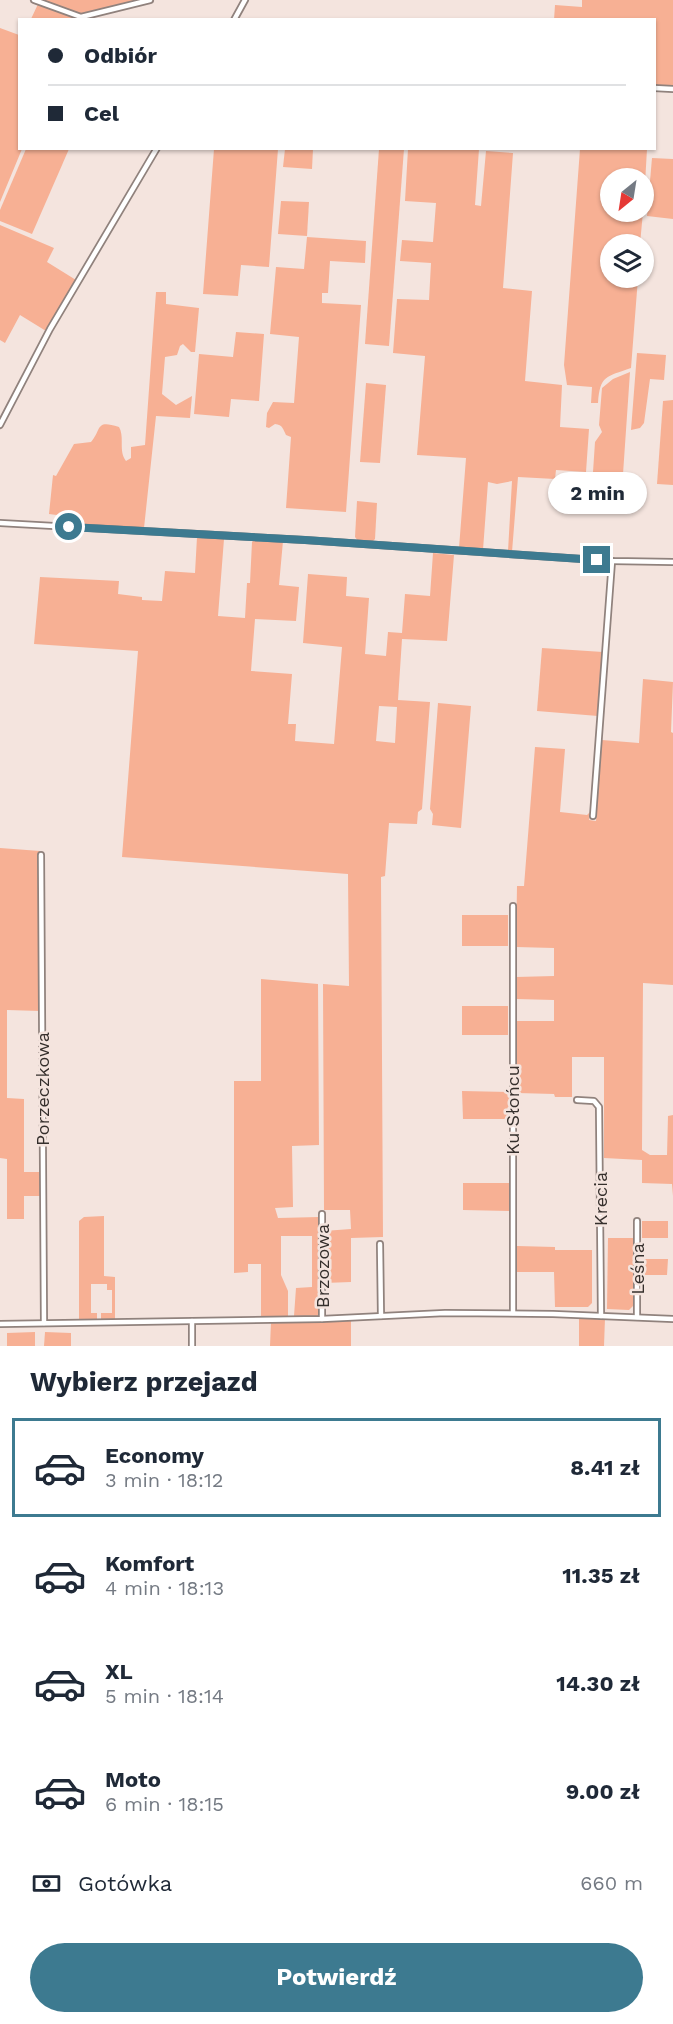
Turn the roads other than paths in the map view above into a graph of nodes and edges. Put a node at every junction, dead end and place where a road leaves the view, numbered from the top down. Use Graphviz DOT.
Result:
graph roads {
  1 [pos="34,0"];
  2 [pos="150,0"];
  3 [pos="245,0"];
  4 [pos="235,18"];
  5 [pos="656,88"];
  6 [pos="673,89"];
  7 [pos="155,150"];
  8 [pos="0,425"];
  9 [pos="0,523"];
  10 [pos="612,561"];
  11 [pos="673,562"];
  12 [pos="593,816"];
  13 [pos="42,855"];
  14 [pos="513,906"];
  15 [pos="577,1100"];
  16 [pos="321,1214"];
  17 [pos="637,1221"];
  18 [pos="380,1244"];
  19 [pos="513,1313"];
  20 [pos="381,1316"];
  21 [pos="601,1316"];
  22 [pos="637,1317"];
  23 [pos="322,1319"];
  24 [pos="673,1319"];
  25 [pos="192,1322"];
  26 [pos="44,1323"];
  27 [pos="0,1324"];
  28 [pos="192,1346"];
  1 -- 2 [label="street"];
  3 -- 4 [label="street"];
  5 -- 6 [label="street"];
  7 -- 8 [label="street"];
  9 -- 10 [label="street"];
  10 -- 11 [label="street"];
  10 -- 12 [label="street"];
  13 -- 26 [label="street, Porzeczkowa"];
  14 -- 19 [label="street, Ku Słońcu"];
  15 -- 21 [label="street, Krecia"];
  16 -- 23 [label="street, Brzozowa"];
  17 -- 22 [label="street, Leśna"];
  18 -- 20 [label="street"];
  19 -- 20 [label="street"];
  19 -- 21 [label="street"];
  20 -- 23 [label="street"];
  21 -- 22 [label="street"];
  22 -- 24 [label="street"];
  23 -- 25 [label="street"];
  25 -- 26 [label="street"];
  25 -- 28 [label="street"];
  26 -- 27 [label="street"];
}
